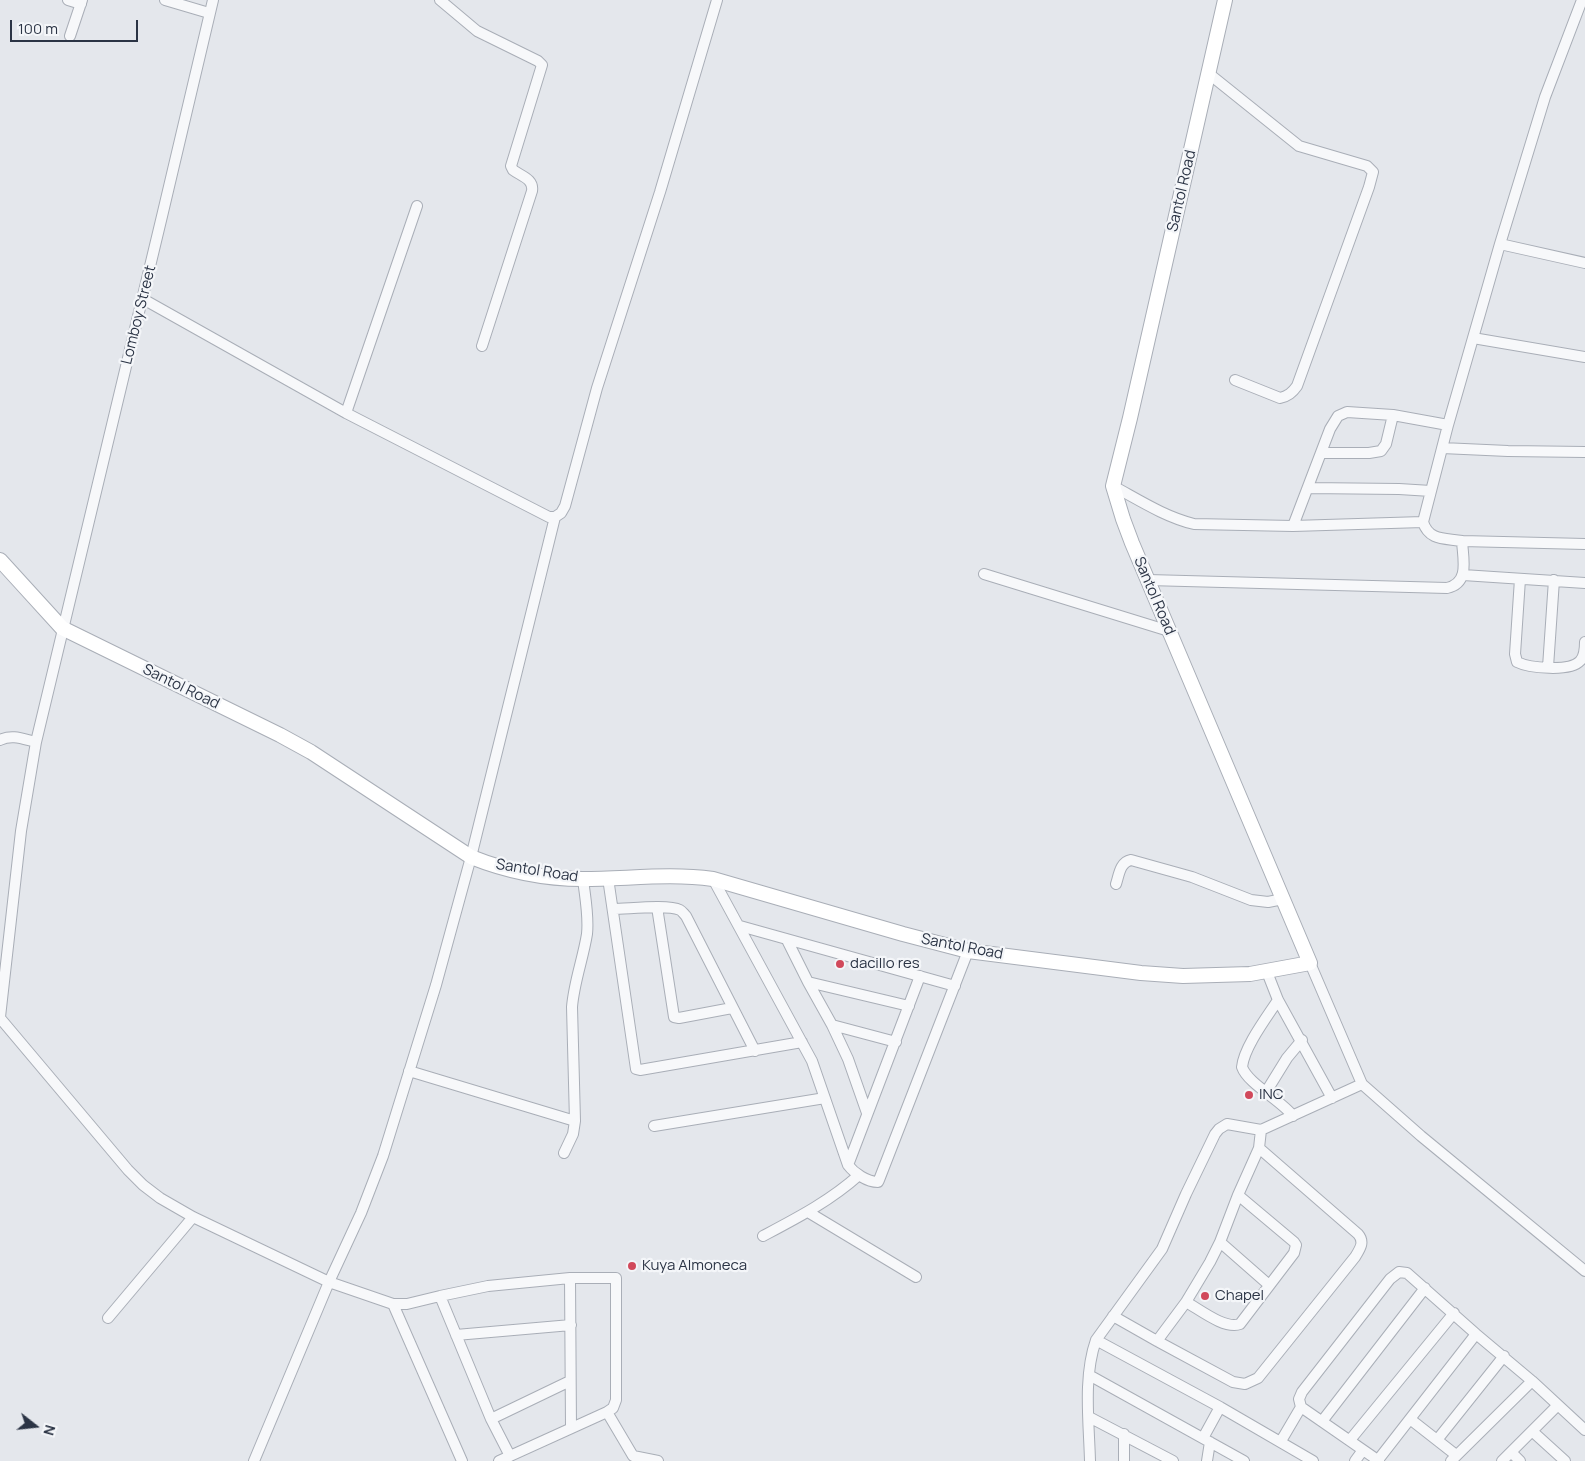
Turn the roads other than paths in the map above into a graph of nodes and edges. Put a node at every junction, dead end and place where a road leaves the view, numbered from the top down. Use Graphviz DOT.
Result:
graph roads {
  1 [pos="68,0"];
  2 [pos="165,0"];
  3 [pos="212,0"];
  4 [pos="440,0"];
  5 [pos="718,0"];
  6 [pos="1225,0"];
  7 [pos="1582,0"];
  8 [pos="81,2"];
  9 [pos="210,13"];
  10 [pos="70,36"];
  11 [pos="1208,73"];
  12 [pos="418,206"];
  13 [pos="1500,244"];
  14 [pos="1585,263"];
  15 [pos="142,299"];
  16 [pos="1473,338"];
  17 [pos="482,346"];
  18 [pos="1585,357"];
  19 [pos="1235,380"];
  20 [pos="346,413"];
  21 [pos="1393,416"];
  22 [pos="1448,425"];
  23 [pos="1442,448"];
  24 [pos="1585,452"];
  25 [pos="1322,453"];
  26 [pos="1113,486"];
  27 [pos="1308,488"];
  28 [pos="1431,491"];
  29 [pos="556,518"];
  30 [pos="1423,522"];
  31 [pos="1293,526"];
  32 [pos="1462,541"];
  33 [pos="1585,544"];
  34 [pos="1,563"];
  35 [pos="984,574"];
  36 [pos="1463,575"];
  37 [pos="1520,579"];
  38 [pos="1148,580"];
  39 [pos="1554,580"];
  40 [pos="1585,583"];
  41 [pos="62,628"];
  42 [pos="1169,631"];
  43 [pos="1585,642"];
  44 [pos="1548,667"];
  45 [pos="0,740"];
  46 [pos="36,742"];
  47 [pos="471,857"];
  48 [pos="608,878"];
  49 [pos="582,879"];
  50 [pos="714,879"];
  51 [pos="1116,884"];
  52 [pos="1283,899"];
  53 [pos="657,907"];
  54 [pos="613,909"];
  55 [pos="740,926"];
  56 [pos="787,940"];
  57 [pos="968,951"];
  58 [pos="1310,963"];
  59 [pos="1267,972"];
  60 [pos="920,976"];
  61 [pos="808,982"];
  62 [pos="955,986"];
  63 [pos="1278,1000"];
  64 [pos="909,1006"];
  65 [pos="732,1008"];
  66 [pos="0,1017"];
  67 [pos="832,1024"];
  68 [pos="1302,1040"];
  69 [pos="802,1042"];
  70 [pos="896,1042"];
  71 [pos="755,1051"];
  72 [pos="409,1071"];
  73 [pos="1362,1084"];
  74 [pos="1266,1092"];
  75 [pos="825,1098"];
  76 [pos="1332,1098"];
  77 [pos="867,1113"];
  78 [pos="1293,1116"];
  79 [pos="575,1121"];
  80 [pos="654,1126"];
  81 [pos="1262,1130"];
  82 [pos="1259,1148"];
  83 [pos="564,1153"];
  84 [pos="848,1165"];
  85 [pos="859,1175"];
  86 [pos="1238,1195"];
  87 [pos="808,1212"];
  88 [pos="193,1216"];
  89 [pos="763,1236"];
  90 [pos="1220,1242"];
  91 [pos="1585,1271"];
  92 [pos="916,1277"];
  93 [pos="570,1278"];
  94 [pos="329,1282"];
  95 [pos="1269,1285"];
  96 [pos="1426,1288"];
  97 [pos="440,1296"];
  98 [pos="1186,1302"];
  99 [pos="393,1304"];
  100 [pos="1454,1313"];
  101 [pos="1113,1316"];
  102 [pos="108,1318"];
  103 [pos="571,1325"];
  104 [pos="1476,1334"];
  105 [pos="456,1335"];
  106 [pos="1096,1340"];
  107 [pos="1156,1341"];
  108 [pos="1504,1356"];
  109 [pos="1088,1376"];
  110 [pos="570,1381"];
  111 [pos="1532,1381"];
  112 [pos="1558,1405"];
  113 [pos="1220,1407"];
  114 [pos="1301,1407"];
  115 [pos="607,1412"];
  116 [pos="1089,1417"];
  117 [pos="491,1419"];
  118 [pos="1410,1419"];
  119 [pos="1323,1420"];
  120 [pos="572,1428"];
  121 [pos="1532,1430"];
  122 [pos="1585,1430"];
  123 [pos="1124,1434"];
  124 [pos="1207,1440"];
  125 [pos="1350,1440"];
  126 [pos="1437,1440"];
  127 [pos="1281,1441"];
  128 [pos="1363,1450"];
  129 [pos="1510,1452"];
  130 [pos="510,1456"];
  131 [pos="633,1458"];
  132 [pos="1454,1458"];
  133 [pos="1306,1459"];
  134 [pos="254,1461"];
  135 [pos="462,1461"];
  136 [pos="499,1461"];
  137 [pos="658,1461"];
  138 [pos="1090,1461"];
  139 [pos="1124,1461"];
  140 [pos="1171,1461"];
  141 [pos="1207,1461"];
  142 [pos="1244,1461"];
  143 [pos="1355,1461"];
  144 [pos="1378,1461"];
  145 [pos="1502,1461"];
  146 [pos="1520,1461"];
  147 [pos="1565,1461"];
  1 -- 8 [label="street"];
  2 -- 9 [label="street"];
  3 -- 9 [label="street, Lomboy Street"];
  4 -- 17 [label="street"];
  5 -- 29 [label="street"];
  6 -- 11 [label="street, Santol Road"];
  7 -- 13 [label="street"];
  8 -- 10 [label="street"];
  9 -- 15 [label="street, Lomboy Street"];
  11 -- 19 [label="street"];
  11 -- 26 [label="street, Santol Road"];
  12 -- 20 [label="street"];
  13 -- 14 [label="street"];
  13 -- 16 [label="street"];
  15 -- 20 [label="street"];
  15 -- 41 [label="street, Lomboy Street"];
  16 -- 18 [label="street"];
  16 -- 22 [label="street"];
  20 -- 29 [label="street"];
  21 -- 22 [label="street"];
  21 -- 25 [label="street"];
  21 -- 25 [label="street"];
  22 -- 23 [label="street"];
  23 -- 24 [label="street"];
  23 -- 28 [label="street"];
  25 -- 27 [label="street"];
  26 -- 31 [label="street"];
  26 -- 38 [label="street, Santol Road"];
  27 -- 28 [label="street"];
  27 -- 31 [label="street"];
  28 -- 30 [label="street"];
  29 -- 47 [label="street"];
  30 -- 31 [label="street"];
  30 -- 32 [label="street"];
  32 -- 33 [label="street"];
  32 -- 36 [label="street"];
  34 -- 41 [label="street"];
  35 -- 42 [label="street"];
  36 -- 37 [label="street"];
  36 -- 38 [label="street"];
  37 -- 39 [label="street"];
  37 -- 44 [label="street"];
  38 -- 42 [label="street, Santol Road"];
  39 -- 40 [label="street"];
  39 -- 44 [label="street"];
  41 -- 46 [label="street"];
  41 -- 47 [label="street, Santol Road"];
  42 -- 52 [label="street, Santol Road"];
  43 -- 44 [label="street"];
  45 -- 46 [label="street"];
  46 -- 66 [label="street"];
  47 -- 49 [label="street, Santol Road"];
  47 -- 72 [label="street"];
  48 -- 49 [label="street, Santol Road"];
  48 -- 50 [label="street, Santol Road"];
  48 -- 54 [label="street"];
  49 -- 79 [label="street"];
  50 -- 55 [label="street"];
  50 -- 57 [label="street, Santol Road"];
  51 -- 52 [label="street"];
  52 -- 58 [label="street, Santol Road"];
  53 -- 54 [label="street"];
  53 -- 65 [label="street"];
  53 -- 65 [label="street"];
  54 -- 71 [label="street"];
  55 -- 56 [label="street"];
  55 -- 69 [label="street"];
  56 -- 60 [label="street"];
  56 -- 61 [label="street"];
  57 -- 59 [label="street, Santol Road"];
  57 -- 62 [label="street"];
  58 -- 59 [label="street, Santol Road"];
  58 -- 73 [label="street"];
  59 -- 63 [label="street"];
  60 -- 62 [label="street"];
  60 -- 64 [label="street"];
  61 -- 64 [label="street"];
  61 -- 67 [label="street"];
  62 -- 85 [label="street"];
  63 -- 68 [label="street"];
  63 -- 74 [label="street"];
  64 -- 70 [label="street"];
  65 -- 71 [label="street"];
  66 -- 88 [label="street"];
  67 -- 70 [label="street"];
  67 -- 77 [label="street"];
  68 -- 74 [label="street"];
  68 -- 76 [label="street"];
  69 -- 71 [label="street"];
  69 -- 75 [label="street"];
  70 -- 77 [label="street"];
  72 -- 79 [label="street"];
  72 -- 94 [label="street"];
  73 -- 76 [label="street"];
  73 -- 91 [label="street"];
  74 -- 78 [label="street"];
  75 -- 80 [label="street"];
  75 -- 84 [label="street"];
  76 -- 78 [label="street"];
  77 -- 84 [label="street"];
  78 -- 81 [label="street"];
  79 -- 83 [label="street"];
  81 -- 82 [label="street"];
  81 -- 101 [label="street"];
  82 -- 86 [label="street"];
  82 -- 107 [label="street"];
  84 -- 85 [label="street"];
  85 -- 87 [label="street"];
  86 -- 90 [label="street"];
  86 -- 95 [label="street"];
  87 -- 89 [label="street"];
  87 -- 92 [label="street"];
  88 -- 94 [label="street"];
  88 -- 102 [label="street"];
  90 -- 95 [label="street"];
  90 -- 98 [label="street"];
  93 -- 97 [label="street"];
  93 -- 103 [label="street"];
  93 -- 115 [label="street"];
  94 -- 99 [label="street"];
  94 -- 134 [label="street"];
  95 -- 98 [label="street"];
  96 -- 100 [label="street"];
  96 -- 114 [label="street"];
  96 -- 119 [label="street"];
  97 -- 99 [label="street"];
  97 -- 105 [label="street"];
  98 -- 107 [label="street"];
  99 -- 135 [label="street"];
  100 -- 104 [label="street"];
  100 -- 125 [label="street"];
  101 -- 106 [label="street"];
  101 -- 107 [label="street"];
  103 -- 105 [label="street"];
  103 -- 110 [label="street"];
  104 -- 108 [label="street"];
  104 -- 118 [label="street"];
  105 -- 117 [label="street"];
  106 -- 109 [label="street"];
  106 -- 113 [label="street"];
  108 -- 111 [label="street"];
  108 -- 126 [label="street"];
  109 -- 116 [label="street"];
  109 -- 124 [label="street"];
  110 -- 117 [label="street"];
  110 -- 120 [label="street"];
  111 -- 112 [label="street"];
  111 -- 132 [label="street"];
  112 -- 121 [label="street"];
  112 -- 122 [label="street"];
  113 -- 124 [label="street"];
  113 -- 127 [label="street"];
  114 -- 119 [label="street"];
  114 -- 127 [label="street"];
  115 -- 120 [label="street"];
  115 -- 131 [label="street"];
  116 -- 123 [label="street"];
  116 -- 138 [label="street"];
  117 -- 130 [label="street"];
  118 -- 126 [label="street"];
  118 -- 144 [label="street"];
  119 -- 125 [label="street"];
  120 -- 130 [label="street"];
  121 -- 129 [label="street"];
  121 -- 147 [label="street"];
  123 -- 139 [label="street"];
  123 -- 140 [label="street"];
  124 -- 141 [label="street"];
  124 -- 142 [label="street"];
  125 -- 128 [label="street"];
  126 -- 132 [label="street"];
  127 -- 133 [label="street"];
  128 -- 143 [label="street"];
  128 -- 144 [label="street"];
  129 -- 145 [label="street"];
  129 -- 146 [label="street"];
  130 -- 136 [label="street"];
  131 -- 137 [label="street"];
}
